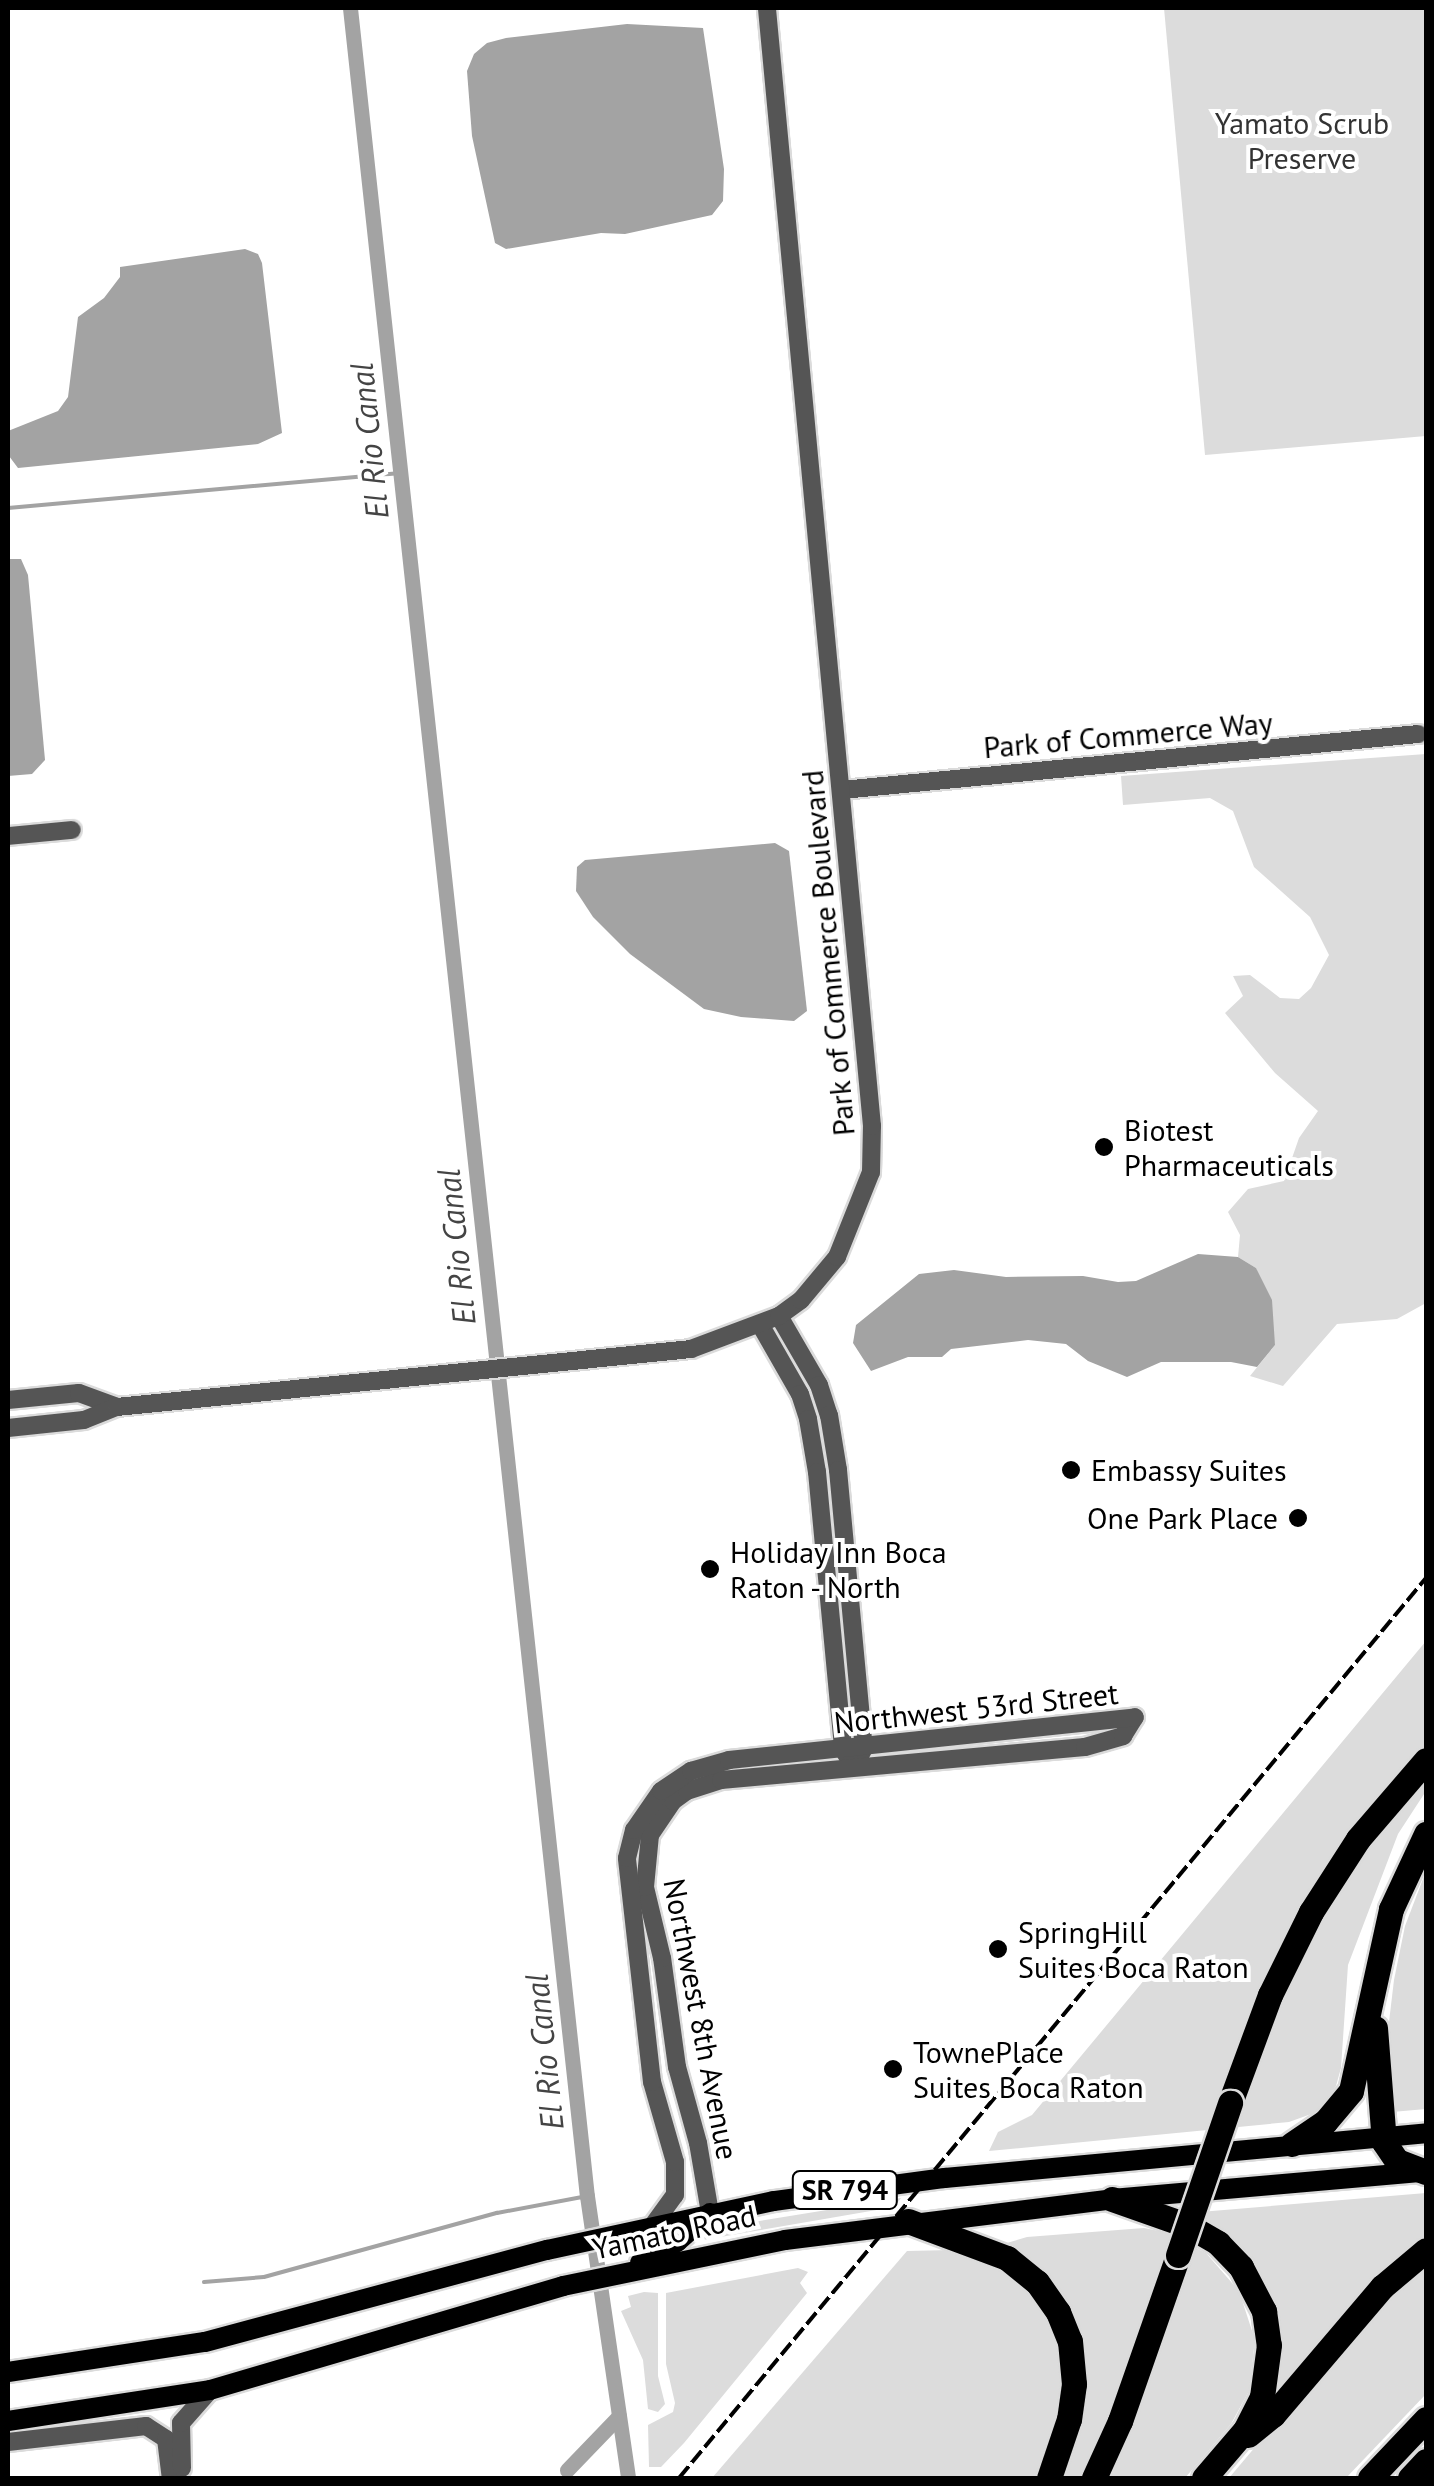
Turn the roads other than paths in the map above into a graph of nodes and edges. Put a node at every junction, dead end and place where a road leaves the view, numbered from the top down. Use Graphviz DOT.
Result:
graph roads {
  1 [pos="767,8"];
  2 [pos="1418,734"];
  3 [pos="842,790"];
  4 [pos="72,830"];
  5 [pos="8,836"];
  6 [pos="779,1316"];
  7 [pos="761,1326"];
  8 [pos="8,1400"];
  9 [pos="117,1407"];
  10 [pos="8,1428"];
  11 [pos="864,1748"];
  12 [pos="843,1749"];
  13 [pos="1426,1760"];
  14 [pos="855,1768"];
  15 [pos="642,1833"];
  16 [pos="1426,1834"];
  17 [pos="1374,1983"];
  18 [pos="1426,2133"];
  19 [pos="1382,2136"];
  20 [pos="1292,2144"];
  21 [pos="1426,2172"];
  22 [pos="1112,2199"];
  23 [pos="710,2212"];
  24 [pos="908,2221"];
  25 [pos="653,2225"];
  26 [pos="1426,2250"];
  27 [pos="621,2274"];
  28 [pos="8,2372"];
  29 [pos="210,2390"];
  30 [pos="1426,2419"];
  31 [pos="8,2421"];
  32 [pos="8,2442"];
  33 [pos="1224,2454"];
  34 [pos="1426,2461"];
  35 [pos="172,2478"];
  36 [pos="183,2478"];
  37 [pos="1049,2478"];
  38 [pos="1094,2478"];
  39 [pos="1204,2478"];
  40 [pos="1370,2478"];
  41 [pos="1410,2478"];
  1 -- 3 [label="street, Park of Commerce Boulevard"];
  2 -- 3 [label="street, Park of Commerce Way"];
  3 -- 6 [label="street, Park of Commerce Boulevard"];
  4 -- 5 [label="street"];
  6 -- 7 [label="street, Park of Commerce Boulevard"];
  6 -- 11 [label="street"];
  7 -- 9 [label="street, Park of Commerce Boulevard"];
  7 -- 12 [label="street"];
  8 -- 9 [label="street, Park of Commerce Boulevard"];
  9 -- 10 [label="street, Park of Commerce Boulevard"];
  11 -- 12 [label="street, Northwest 53rd Street"];
  11 -- 14 [label="street"];
  11 -- 14 [label="street, Northwest 53rd Street"];
  12 -- 14 [label="street"];
  12 -- 15 [label="street, Northwest 53rd Street"];
  13 -- 38 [label="highway, bridge"];
  14 -- 15 [label="street, Northwest 53rd Street"];
  15 -- 23 [label="street, Northwest 8th Avenue"];
  15 -- 25 [label="street, Northwest 8th Avenue"];
  16 -- 17 [label="highway"];
  17 -- 19 [label="highway"];
  17 -- 20 [label="highway"];
  18 -- 19 [label="main road, Yamato Road / SR 794"];
  19 -- 20 [label="main road, Yamato Road / SR 794"];
  19 -- 21 [label="highway"];
  20 -- 23 [label="main road, Yamato Road / SR 794"];
  21 -- 22 [label="main road, Yamato Road / SR 794"];
  22 -- 24 [label="main road, Yamato Road / SR 794"];
  22 -- 33 [label="highway"];
  23 -- 25 [label="main road, Yamato Road / SR 794"];
  23 -- 27 [label="main road"];
  24 -- 27 [label="main road, Yamato Road / SR 794"];
  24 -- 37 [label="highway"];
  25 -- 28 [label="main road, Yamato Road / SR 794"];
  26 -- 33 [label="highway"];
  27 -- 29 [label="main road, Yamato Road / SR 794"];
  29 -- 31 [label="main road, Yamato Road / SR 794"];
  29 -- 36 [label="street"];
  30 -- 40 [label="highway"];
  32 -- 35 [label="street"];
  33 -- 39 [label="highway"];
  34 -- 41 [label="highway"];
}
